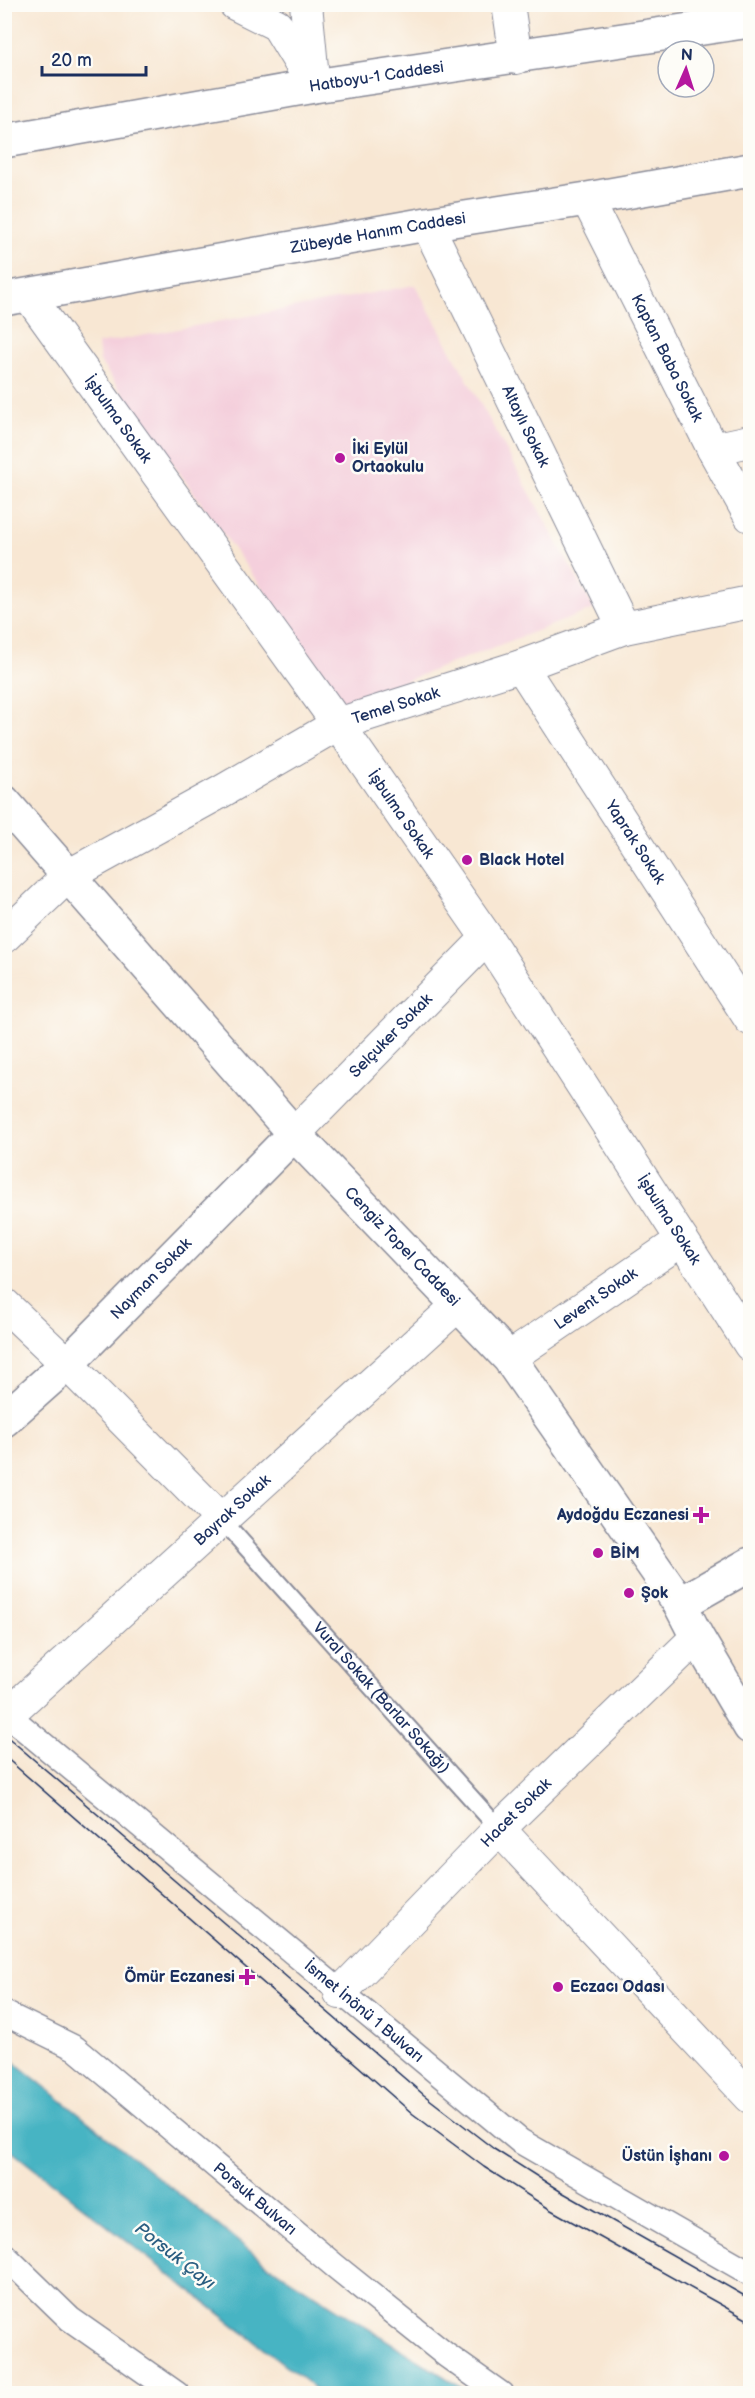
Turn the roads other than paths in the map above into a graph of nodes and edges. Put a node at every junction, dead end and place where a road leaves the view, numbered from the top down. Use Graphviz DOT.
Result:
graph roads {
  1 [pos="235,4"];
  2 [pos="306,4"];
  3 [pos="508,4"];
  4 [pos="750,21"];
  5 [pos="516,58"];
  6 [pos="314,86"];
  7 [pos="4,141"];
  8 [pos="750,170"];
  9 [pos="587,199"];
  10 [pos="427,224"];
  11 [pos="17,297"];
  12 [pos="750,441"];
  13 [pos="713,449"];
  14 [pos="750,516"];
  15 [pos="750,602"];
  16 [pos="624,628"];
  17 [pos="521,666"];
  18 [pos="338,724"];
  19 [pos="4,802"];
  20 [pos="68,876"];
  21 [pos="4,937"];
  22 [pos="487,938"];
  23 [pos="750,1019"];
  24 [pos="294,1134"];
  25 [pos="682,1240"];
  26 [pos="4,1305"];
  27 [pos="458,1305"];
  28 [pos="750,1345"];
  29 [pos="509,1358"];
  30 [pos="67,1364"];
  31 [pos="4,1420"];
  32 [pos="221,1519"];
  33 [pos="750,1564"];
  34 [pos="680,1604"];
  35 [pos="697,1637"];
  36 [pos="6,1713"];
  37 [pos="750,1727"];
  38 [pos="499,1829"];
  39 [pos="340,1993"];
  40 [pos="4,2013"];
  41 [pos="750,2097"];
  42 [pos="4,2255"];
  43 [pos="750,2273"];
  44 [pos="177,2394"];
  45 [pos="501,2394"];
  1 -- 6 [label="street"];
  2 -- 6 [label="street"];
  3 -- 5 [label="street"];
  4 -- 5 [label="main road, Hatboyu-1 Caddesi"];
  5 -- 6 [label="main road, Hatboyu-1 Caddesi"];
  6 -- 7 [label="main road, Hatboyu-1 Caddesi"];
  8 -- 9 [label="main road, Zübeyde Hanım Caddesi"];
  9 -- 10 [label="main road, Zübeyde Hanım Caddesi"];
  9 -- 13 [label="street, Kaptan Baba Sokak"];
  10 -- 11 [label="main road, Zübeyde Hanım Caddesi"];
  10 -- 16 [label="street, Altaylı Sokak"];
  11 -- 18 [label="street, İşbulma Sokak"];
  12 -- 13 [label="street"];
  13 -- 14 [label="street, Kaptan Baba Sokak"];
  15 -- 16 [label="street, Temel Sokak"];
  16 -- 17 [label="street, Temel Sokak"];
  17 -- 18 [label="street, Temel Sokak"];
  17 -- 23 [label="street, Yaprak Sokak"];
  18 -- 20 [label="street, Temel Sokak"];
  18 -- 22 [label="street, İşbulma Sokak"];
  19 -- 20 [label="main road, Cengiz Topel Caddesi"];
  20 -- 21 [label="street, Temel Sokak"];
  20 -- 24 [label="main road, Cengiz Topel Caddesi"];
  22 -- 24 [label="street, Selçuker Sokak"];
  22 -- 25 [label="street, İşbulma Sokak"];
  24 -- 27 [label="main road, Cengiz Topel Caddesi"];
  24 -- 30 [label="main road, Nayman Sokak"];
  25 -- 28 [label="street, İşbulma Sokak"];
  25 -- 29 [label="street, Levent Sokak"];
  26 -- 30 [label="street, Vural Sokak (Barlar Sokağı)"];
  27 -- 29 [label="main road, Cengiz Topel Caddesi"];
  27 -- 32 [label="street, Bayrak Sokak"];
  29 -- 34 [label="main road, Cengiz Topel Caddesi"];
  30 -- 31 [label="main road, Nayman Sokak"];
  30 -- 32 [label="street, Vural Sokak (Barlar Sokağı)"];
  32 -- 36 [label="street, Bayrak Sokak"];
  32 -- 38 [label="lane, Vural Sokak (Barlar Sokağı)"];
  33 -- 34 [label="main road"];
  34 -- 35 [label="main road, Cengiz Topel Caddesi"];
  35 -- 37 [label="main road, Cengiz Topel Caddesi"];
  35 -- 38 [label="street, Hacet Sokak"];
  36 -- 39 [label="street, İsmet İnönü 1 Bulvarı"];
  38 -- 39 [label="street, Hacet Sokak"];
  38 -- 41 [label="street, Vural Sokak (Barlar Sokağı)"];
  39 -- 43 [label="street, İsmet İnönü 1 Bulvarı"];
  40 -- 45 [label="street, Porsuk Bulvarı"];
  42 -- 44 [label="street"];
}
